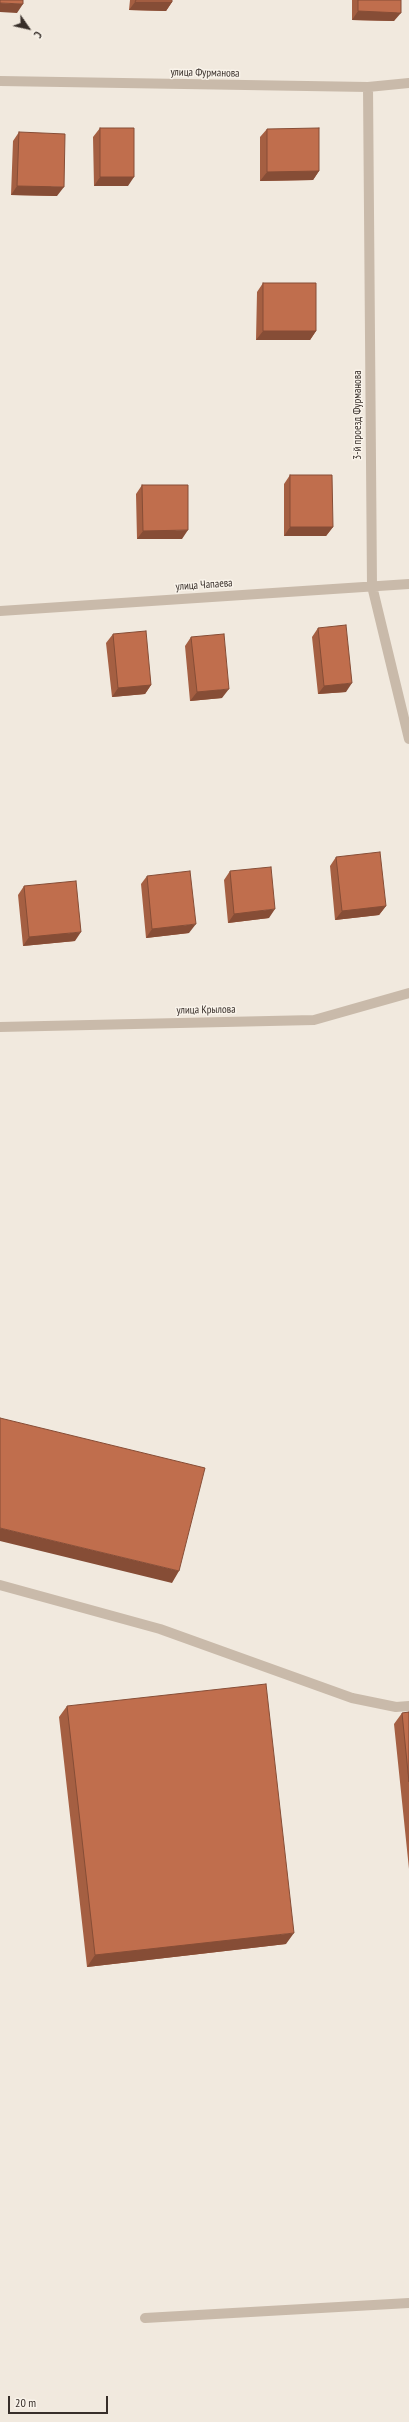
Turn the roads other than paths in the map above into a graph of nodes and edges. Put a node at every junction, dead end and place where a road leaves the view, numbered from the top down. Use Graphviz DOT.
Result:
graph roads {
  1 [pos="0,81"];
  2 [pos="409,83"];
  3 [pos="368,87"];
  4 [pos="409,584"];
  5 [pos="372,586"];
  6 [pos="0,611"];
  7 [pos="409,739"];
  8 [pos="409,993"];
  9 [pos="0,1027"];
  10 [pos="0,1585"];
  11 [pos="409,1706"];
  12 [pos="409,2303"];
  13 [pos="145,2318"];
  1 -- 3 [label="street, улица Фурманова"];
  2 -- 3 [label="street, улица Фурманова"];
  3 -- 5 [label="street, 3-й проезд Фурманова"];
  4 -- 5 [label="street, улица Чапаева"];
  5 -- 6 [label="street, улица Чапаева"];
  5 -- 7 [label="street, 3-й проезд Фурманова"];
  8 -- 9 [label="street, улица Крылова"];
  10 -- 11 [label="street"];
  12 -- 13 [label="street"];
}
